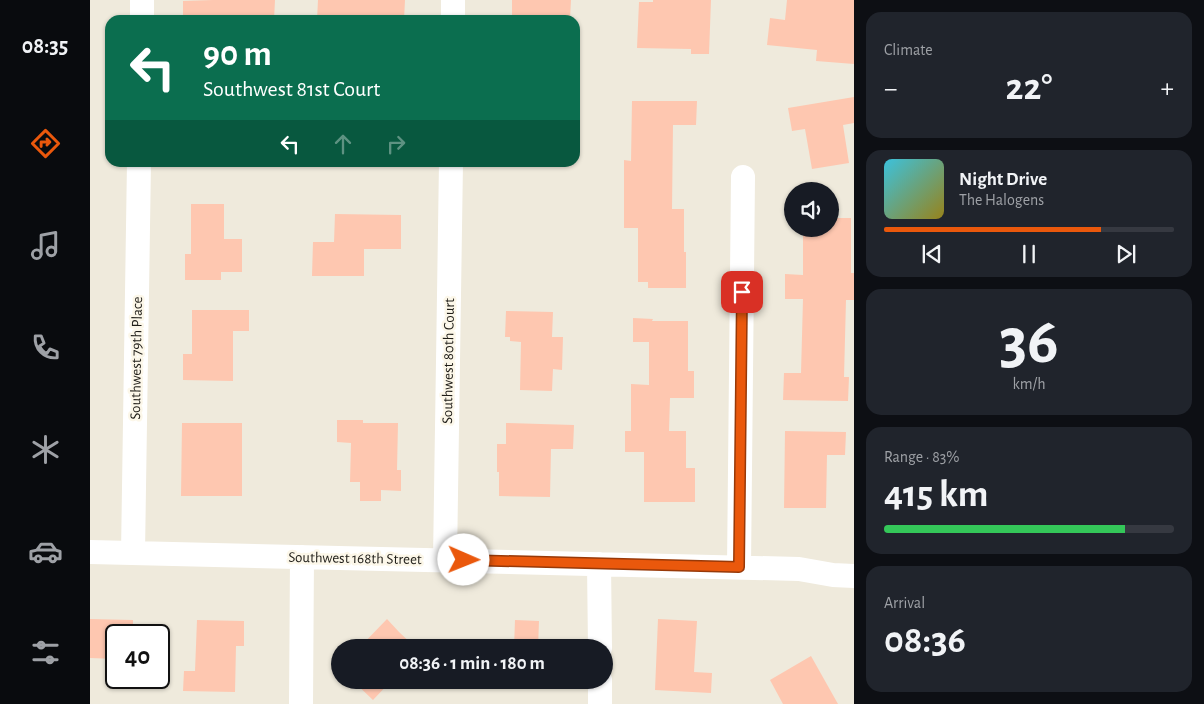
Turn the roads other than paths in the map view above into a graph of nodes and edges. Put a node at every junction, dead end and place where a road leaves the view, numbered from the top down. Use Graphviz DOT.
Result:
graph roads {
  1 [pos="142,0"];
  2 [pos="453,0"];
  3 [pos="142,15"];
  4 [pos="453,15"];
  5 [pos="140,167"];
  6 [pos="451,167"];
  7 [pos="744,177"];
  8 [pos="90,552"];
  9 [pos="133,553"];
  10 [pos="302,557"];
  11 [pos="445,560"];
  12 [pos="854,560"];
  13 [pos="599,564"];
  14 [pos="739,567"];
  15 [pos="799,568"];
  16 [pos="854,576"];
  17 [pos="600,639"];
  18 [pos="600,689"];
  19 [pos="301,704"];
  20 [pos="600,704"];
  1 -- 3 [label="street"];
  2 -- 4 [label="street"];
  5 -- 9 [label="street, Southwest 79th Place"];
  6 -- 11 [label="street, Southwest 80th Court"];
  7 -- 14 [label="street"];
  8 -- 9 [label="street, Southwest 168th Street"];
  9 -- 10 [label="street, Southwest 168th Street"];
  10 -- 11 [label="street, Southwest 168th Street"];
  10 -- 19 [label="street"];
  11 -- 13 [label="street, Southwest 168th Street"];
  12 -- 15 [label="street, Southwest 168th Street"];
  13 -- 14 [label="street, Southwest 168th Street"];
  13 -- 17 [label="street"];
  14 -- 15 [label="street, Southwest 168th Street"];
  15 -- 16 [label="street, Southwest 168th Street"];
  18 -- 20 [label="street"];
}
